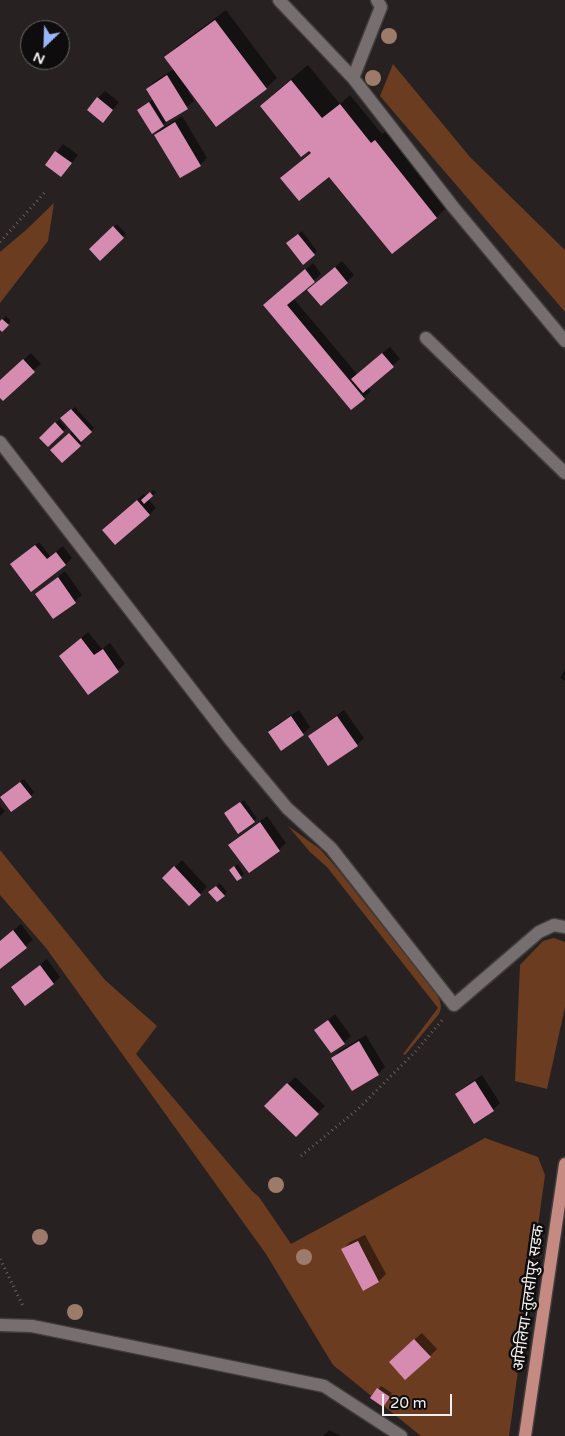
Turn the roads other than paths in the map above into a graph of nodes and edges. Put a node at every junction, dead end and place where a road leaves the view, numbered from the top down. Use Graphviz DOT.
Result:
graph roads {
  1 [pos="279,0"];
  2 [pos="377,0"];
  3 [pos="353,78"];
  4 [pos="426,338"];
  5 [pos="565,341"];
  6 [pos="0,442"];
  7 [pos="565,473"];
  8 [pos="565,926"];
  9 [pos="565,1164"];
  10 [pos="0,1325"];
  11 [pos="401,1436"];
  12 [pos="525,1436"];
  1 -- 3 [label="street"];
  2 -- 3 [label="street"];
  3 -- 5 [label="street"];
  4 -- 7 [label="street"];
  6 -- 8 [label="street"];
  9 -- 12 [label="main road, अमिलिया-तुलसीपुर सडक"];
  10 -- 11 [label="street"];
}
